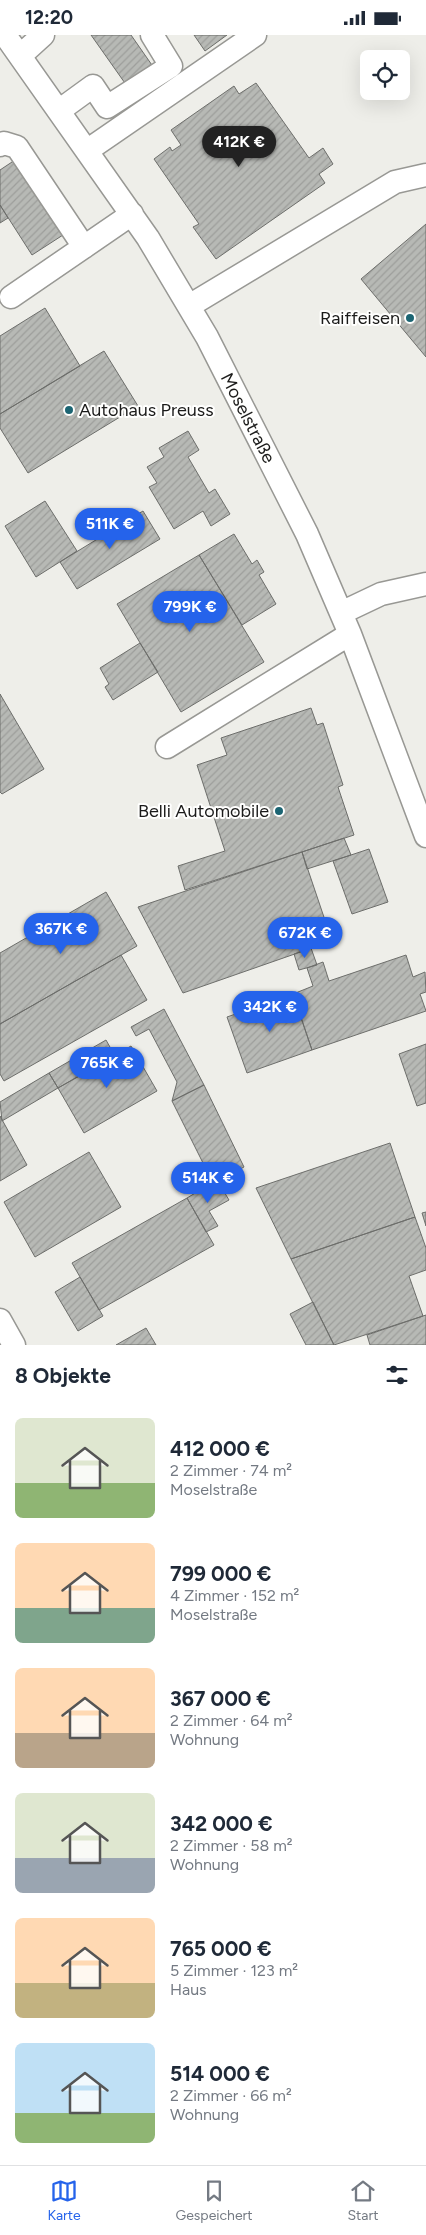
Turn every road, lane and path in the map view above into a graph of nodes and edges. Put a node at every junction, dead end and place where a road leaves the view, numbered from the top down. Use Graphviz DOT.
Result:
graph roads {
  1 [pos="43,35"];
  2 [pos="152,35"];
  3 [pos="255,35"];
  4 [pos="10,49"];
  5 [pos="60,110"];
  6 [pos="0,145"];
  7 [pos="88,150"];
  8 [pos="426,175"];
  9 [pos="132,214"];
  10 [pos="84,247"];
  11 [pos="11,297"];
  12 [pos="189,306"];
  13 [pos="426,584"];
  14 [pos="341,613"];
  15 [pos="350,634"];
  16 [pos="166,747"];
  17 [pos="426,836"];
  18 [pos="0,1320"];
  19 [pos="14,1345"];
  1 -- 4 [label="street"];
  2 -- 5 [label="street"];
  3 -- 7 [label="street"];
  4 -- 5 [label="street, Moselstraße"];
  5 -- 7 [label="street, Moselstraße"];
  6 -- 10 [label="street"];
  7 -- 9 [label="street, Moselstraße"];
  8 -- 12 [label="street"];
  9 -- 10 [label="street"];
  9 -- 12 [label="street, Moselstraße"];
  10 -- 11 [label="street"];
  12 -- 14 [label="street, Moselstraße"];
  13 -- 14 [label="street"];
  14 -- 15 [label="street, Moselstraße"];
  15 -- 16 [label="street"];
  15 -- 17 [label="street, Moselstraße"];
  18 -- 19 [label="street"];
}
